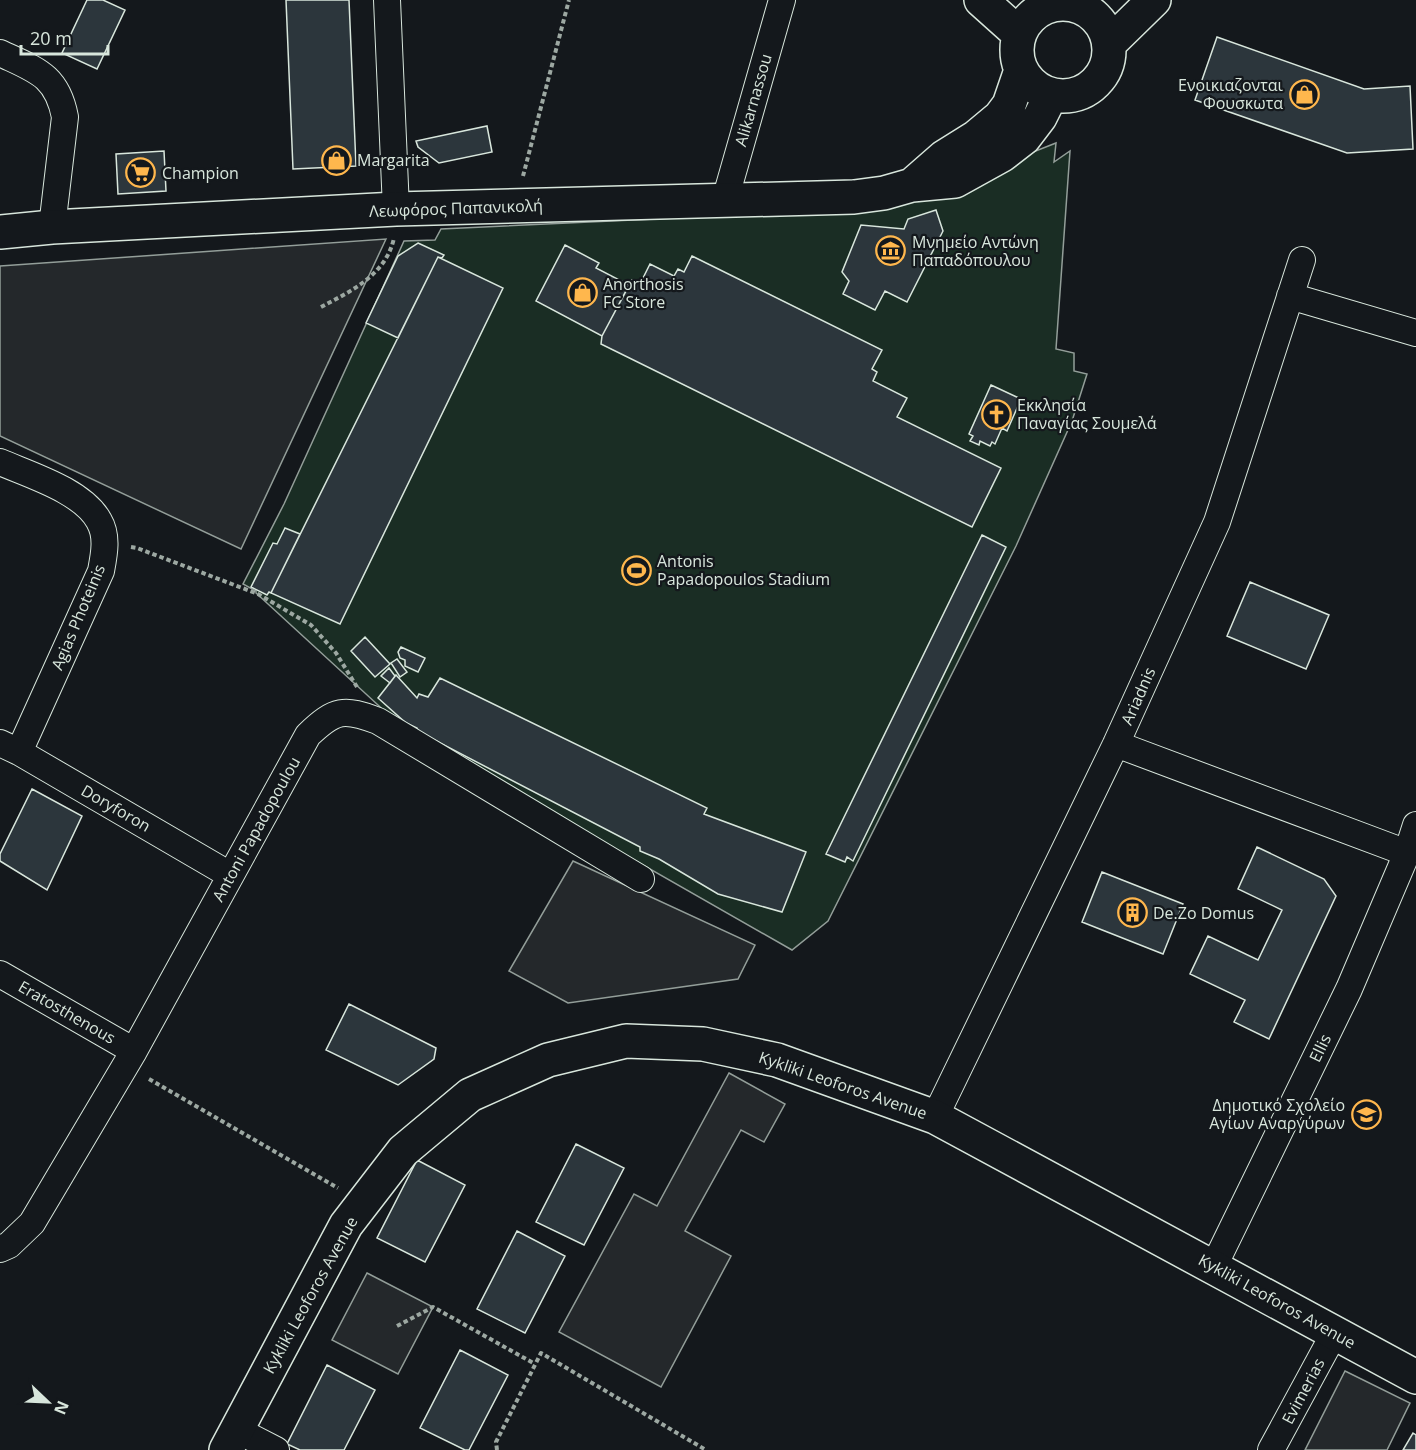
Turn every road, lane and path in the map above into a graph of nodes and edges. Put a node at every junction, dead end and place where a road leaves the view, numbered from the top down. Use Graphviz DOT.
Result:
graph roads {
  1 [pos="387,0"];
  2 [pos="569,0"];
  3 [pos="782,0"];
  4 [pos="981,0"];
  5 [pos="1123,0"];
  6 [pos="1154,0"];
  7 [pos="1085,8"];
  8 [pos="1029,15"];
  9 [pos="1110,43"];
  10 [pos="0,53"];
  11 [pos="1021,70"];
  12 [pos="1051,95"];
  13 [pos="912,185"];
  14 [pos="725,200"];
  15 [pos="515,206"];
  16 [pos="396,209"];
  17 [pos="52,227"];
  18 [pos="0,232"];
  19 [pos="1302,260"];
  20 [pos="1290,296"];
  21 [pos="321,307"];
  22 [pos="1416,333"];
  23 [pos="0,462"];
  24 [pos="104,545"];
  25 [pos="378,721"];
  26 [pos="1116,744"];
  27 [pos="9,747"];
  28 [pos="1416,825"];
  29 [pos="1407,853"];
  30 [pos="230,875"];
  31 [pos="641,879"];
  32 [pos="0,974"];
  33 [pos="130,1058"];
  34 [pos="936,1117"];
  35 [pos="363,1203"];
  36 [pos="0,1249"];
  37 [pos="1214,1266"];
  38 [pos="397,1326"];
  39 [pos="1335,1332"];
  40 [pos="535,1364"];
  41 [pos="1416,1377"];
  42 [pos="231,1440"];
  43 [pos="276,1450"];
  44 [pos="497,1450"];
  45 [pos="706,1450"];
  46 [pos="1271,1450"];
  1 -- 16 [label="street"];
  2 -- 15 [label="path"];
  3 -- 14 [label="street, Alikarnassou"];
  4 -- 8 [label="street"];
  5 -- 7 [label="street"];
  6 -- 9 [label="street"];
  7 -- 8 [label="street"];
  7 -- 9 [label="street"];
  8 -- 11 [label="street"];
  9 -- 12 [label="street"];
  10 -- 17 [label="street"];
  11 -- 12 [label="street"];
  11 -- 13 [label="street, Λεωφόρος Παπανικολή"];
  12 -- 13 [label="street, Λεωφόρος Παπανικολή"];
  13 -- 14 [label="street, Λεωφόρος Παπανικολή"];
  14 -- 15 [label="street, Λεωφόρος Παπανικολή"];
  15 -- 16 [label="street, Λεωφόρος Παπανικολή"];
  16 -- 17 [label="street, Λεωφόρος Παπανικολή"];
  16 -- 21 [label="path"];
  17 -- 18 [label="street, Λεωφόρος Παπανικολή"];
  19 -- 20 [label="street, Ariadnis"];
  20 -- 22 [label="street"];
  20 -- 26 [label="street, Ariadnis"];
  23 -- 24 [label="street, Agias Photeinis"];
  24 -- 25 [label="path"];
  24 -- 27 [label="street, Agias Photeinis"];
  25 -- 30 [label="street, Antoni Papadopoulou"];
  25 -- 31 [label="street, Antoni Papadopoulou"];
  26 -- 29 [label="street"];
  26 -- 34 [label="street, Ariadnis"];
  27 -- 30 [label="street, Doryforon"];
  28 -- 29 [label="street, Ellis"];
  29 -- 37 [label="street, Ellis"];
  30 -- 33 [label="street, Antoni Papadopoulou"];
  32 -- 33 [label="street, Eratosthenous"];
  33 -- 35 [label="path"];
  33 -- 36 [label="street, Antoni Papadopoulou"];
  34 -- 35 [label="street, Kykliki Leoforos Avenue"];
  34 -- 37 [label="street, Kykliki Leoforos Avenue"];
  35 -- 42 [label="street, Kykliki Leoforos Avenue"];
  37 -- 39 [label="street, Kykliki Leoforos Avenue"];
  38 -- 40 [label="path"];
  39 -- 41 [label="street, Kykliki Leoforos Avenue"];
  39 -- 46 [label="street, Evimerias"];
  40 -- 44 [label="path"];
  40 -- 45 [label="path"];
  42 -- 43 [label="street"];
}
